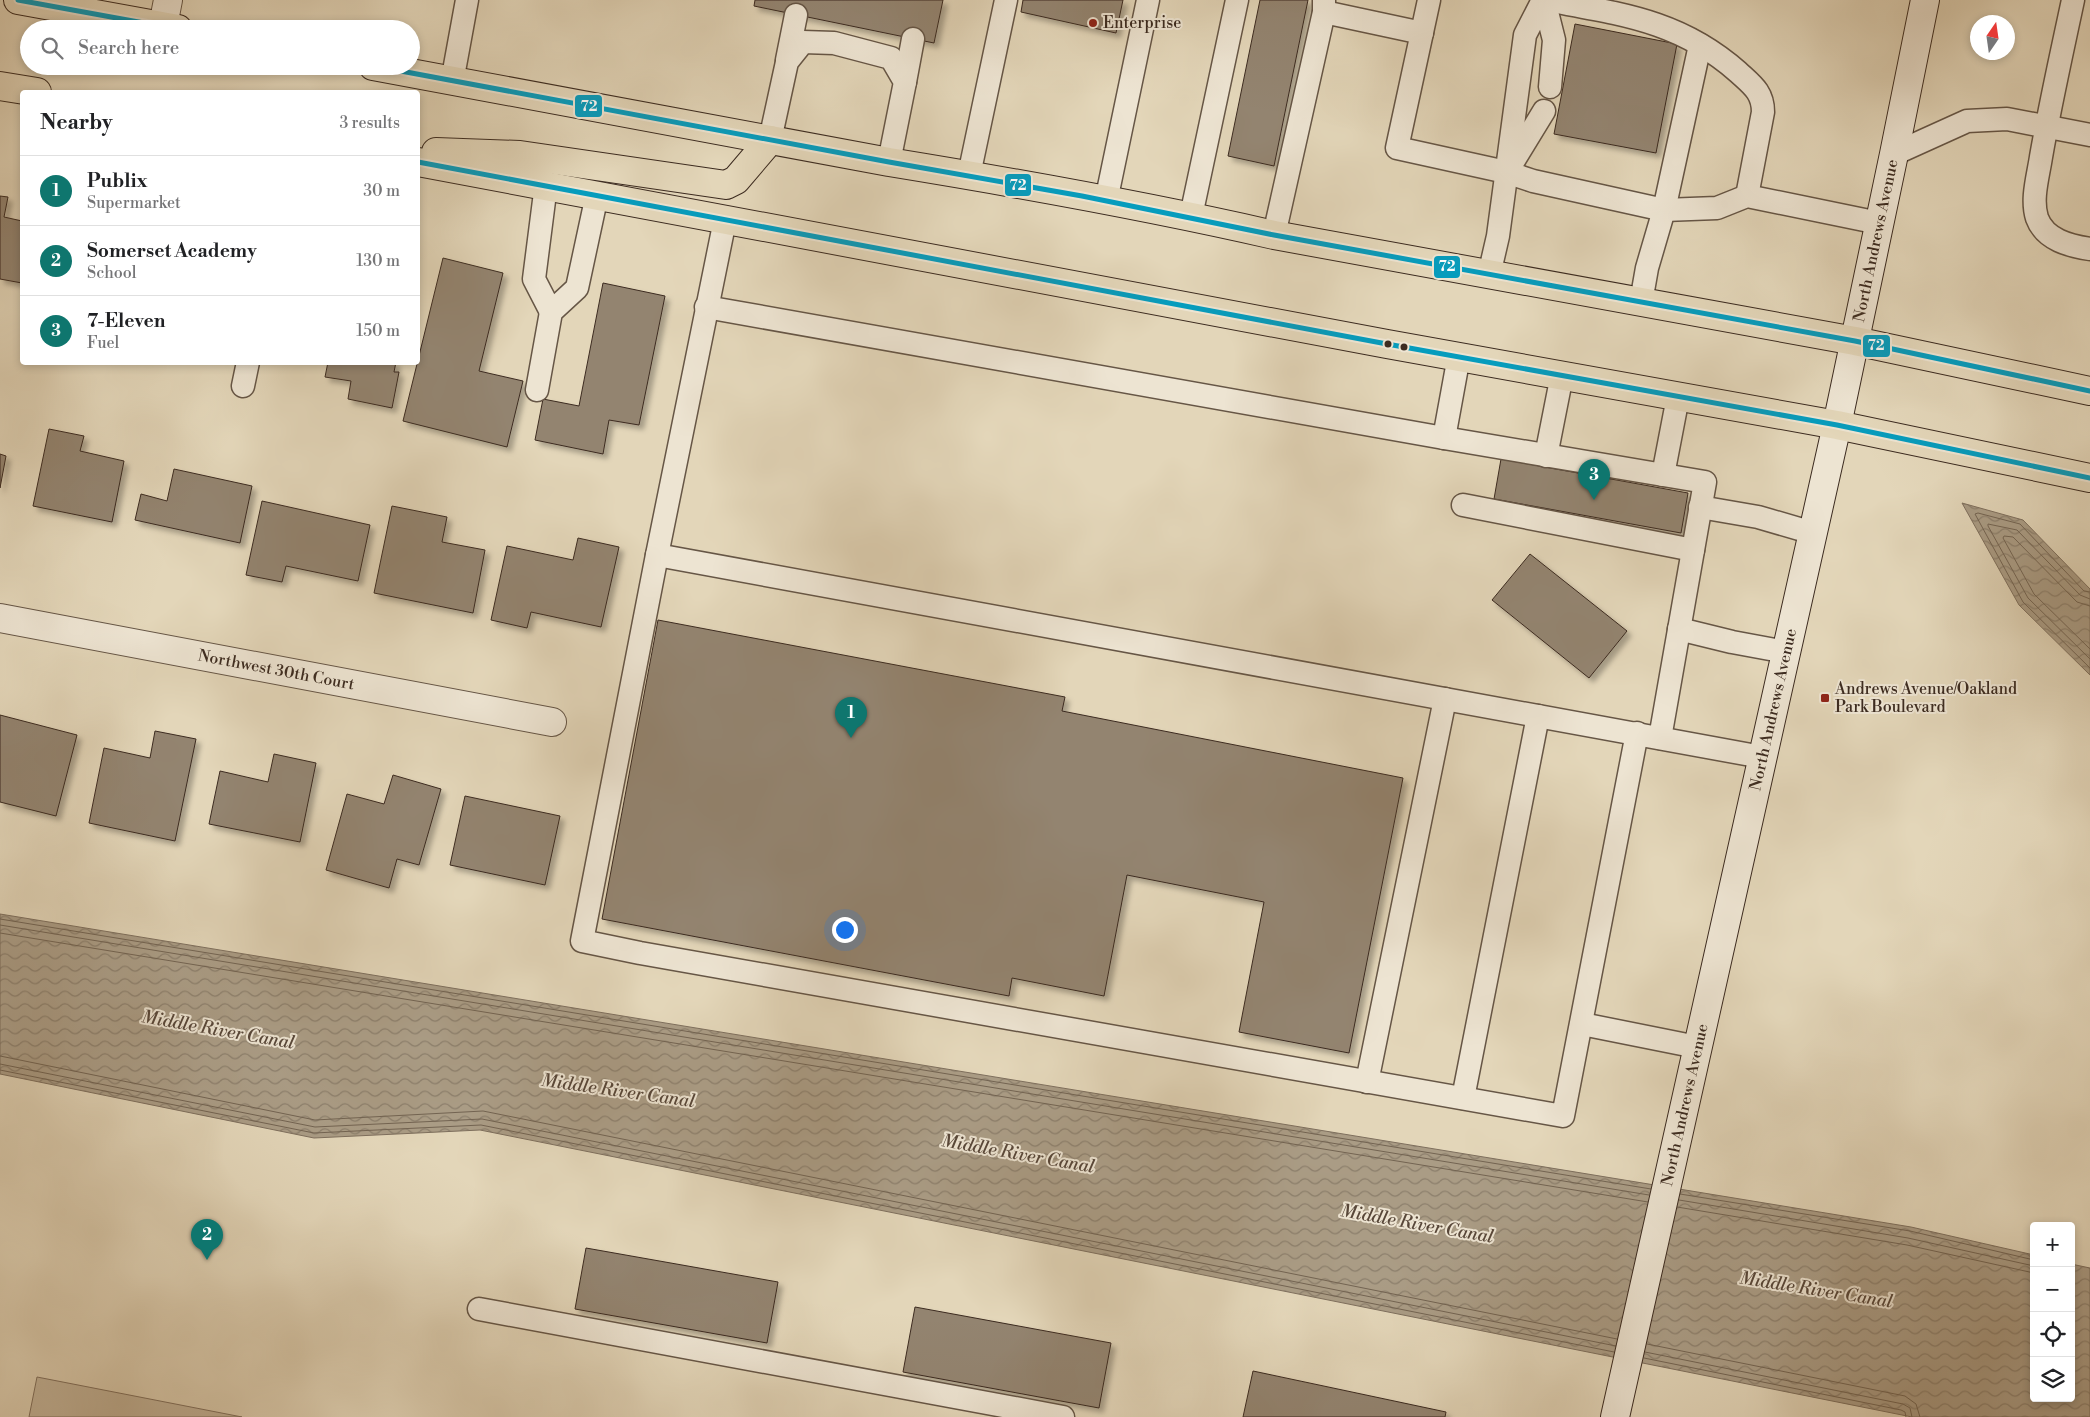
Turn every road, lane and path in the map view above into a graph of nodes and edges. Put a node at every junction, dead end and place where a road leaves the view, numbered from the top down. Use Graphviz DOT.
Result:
graph roads {
  1 [pos="18,0"];
  2 [pos="467,0"];
  3 [pos="1006,0"];
  4 [pos="1148,0"];
  5 [pos="1237,0"];
  6 [pos="1429,0"];
  7 [pos="1544,0"];
  8 [pos="1925,0"];
  9 [pos="2073,0"];
  10 [pos="1324,6"];
  11 [pos="119,9"];
  12 [pos="796,15"];
  13 [pos="170,18"];
  14 [pos="1422,33"];
  15 [pos="913,39"];
  16 [pos="1700,45"];
  17 [pos="787,62"];
  18 [pos="417,75"];
  19 [pos="452,82"];
  20 [pos="905,82"];
  21 [pos="0,86"];
  22 [pos="1550,87"];
  23 [pos="25,90"];
  24 [pos="1544,111"];
  25 [pos="2046,125"];
  26 [pos="2090,135"];
  27 [pos="770,140"];
  28 [pos="420,152"];
  29 [pos="1894,154"];
  30 [pos="420,162"];
  31 [pos="890,162"];
  32 [pos="1506,172"];
  33 [pos="969,175"];
  34 [pos="546,185"];
  35 [pos="597,195"];
  36 [pos="1747,196"];
  37 [pos="1106,200"];
  38 [pos="1664,210"];
  39 [pos="1191,216"];
  40 [pos="725,220"];
  41 [pos="1879,223"];
  42 [pos="1274,235"];
  43 [pos="2090,249"];
  44 [pos="1489,274"];
  45 [pos="1641,302"];
  46 [pos="706,307"];
  47 [pos="551,312"];
  48 [pos="1855,341"];
  49 [pos="1459,356"];
  50 [pos="247,365"];
  51 [pos="1562,375"];
  52 [pos="243,386"];
  53 [pos="537,390"];
  54 [pos="2090,391"];
  55 [pos="1678,397"];
  56 [pos="1837,425"];
  57 [pos="1444,438"];
  58 [pos="1540,458"];
  59 [pos="2090,478"];
  60 [pos="1656,479"];
  61 [pos="1463,505"];
  62 [pos="1700,507"];
  63 [pos="1813,533"];
  64 [pos="1693,550"];
  65 [pos="657,556"];
  66 [pos="0,618"];
  67 [pos="1679,629"];
  68 [pos="1786,652"];
  69 [pos="1446,699"];
  70 [pos="1538,716"];
  71 [pos="552,722"];
  72 [pos="1637,734"];
  73 [pos="1660,738"];
  74 [pos="1762,756"];
  75 [pos="1582,1024"];
  76 [pos="1697,1047"];
  77 [pos="1367,1082"];
  78 [pos="1463,1098"];
  79 [pos="479,1309"];
  80 [pos="1063,1417"];
  81 [pos="1615,1417"];
  1 -- 11 [label="main road"];
  2 -- 19 [label="lane"];
  3 -- 33 [label="lane"];
  4 -- 37 [label="lane"];
  5 -- 39 [label="lane"];
  6 -- 14 [label="lane"];
  7 -- 16 [label="lane"];
  7 -- 22 [label="lane"];
  7 -- 32 [label="lane"];
  8 -- 29 [label="main road, North Andrews Avenue"];
  9 -- 25 [label="lane"];
  10 -- 14 [label="lane"];
  10 -- 42 [label="lane"];
  11 -- 13 [label="main road"];
  12 -- 17 [label="lane"];
  14 -- 32 [label="lane"];
  15 -- 20 [label="lane"];
  16 -- 36 [label="lane"];
  16 -- 38 [label="lane"];
  17 -- 20 [label="lane"];
  17 -- 27 [label="lane"];
  18 -- 19 [label="main road"];
  19 -- 27 [label="main road"];
  20 -- 31 [label="lane"];
  21 -- 23 [label="main road"];
  24 -- 32 [label="lane"];
  25 -- 26 [label="lane"];
  25 -- 29 [label="lane"];
  25 -- 43 [label="lane"];
  27 -- 28 [label="main road"];
  27 -- 31 [label="main road"];
  29 -- 41 [label="main road, North Andrews Avenue"];
  30 -- 34 [label="main road"];
  31 -- 33 [label="main road"];
  32 -- 38 [label="lane"];
  32 -- 44 [label="lane"];
  33 -- 37 [label="main road"];
  34 -- 35 [label="main road"];
  34 -- 47 [label="lane"];
  35 -- 40 [label="main road"];
  35 -- 47 [label="lane"];
  36 -- 38 [label="lane"];
  36 -- 41 [label="lane"];
  37 -- 39 [label="main road"];
  38 -- 45 [label="lane"];
  39 -- 42 [label="main road"];
  40 -- 46 [label="lane"];
  40 -- 49 [label="main road"];
  41 -- 48 [label="main road, North Andrews Avenue"];
  42 -- 44 [label="main road"];
  44 -- 45 [label="main road"];
  45 -- 48 [label="main road"];
  46 -- 57 [label="lane"];
  46 -- 65 [label="lane"];
  47 -- 53 [label="lane"];
  48 -- 54 [label="main road"];
  48 -- 56 [label="main road, North Andrews Avenue"];
  49 -- 51 [label="main road"];
  49 -- 57 [label="lane"];
  50 -- 52 [label="lane"];
  51 -- 55 [label="main road"];
  51 -- 58 [label="lane"];
  55 -- 56 [label="main road"];
  55 -- 60 [label="lane"];
  56 -- 59 [label="main road"];
  56 -- 63 [label="main road, North Andrews Avenue"];
  57 -- 58 [label="lane"];
  58 -- 60 [label="lane"];
  60 -- 62 [label="lane"];
  61 -- 64 [label="lane"];
  62 -- 63 [label="lane"];
  62 -- 64 [label="lane"];
  63 -- 68 [label="main road, North Andrews Avenue"];
  64 -- 67 [label="lane"];
  65 -- 69 [label="lane"];
  65 -- 77 [label="lane"];
  66 -- 71 [label="main road, Northwest 30th Court"];
  67 -- 68 [label="lane"];
  67 -- 73 [label="lane"];
  68 -- 74 [label="main road, North Andrews Avenue"];
  69 -- 70 [label="lane"];
  69 -- 77 [label="lane"];
  70 -- 72 [label="lane"];
  70 -- 78 [label="lane"];
  72 -- 73 [label="lane"];
  72 -- 75 [label="lane"];
  73 -- 74 [label="lane"];
  74 -- 76 [label="main road, North Andrews Avenue"];
  75 -- 76 [label="lane"];
  75 -- 78 [label="lane"];
  76 -- 81 [label="main road, North Andrews Avenue"];
  77 -- 78 [label="lane"];
  79 -- 80 [label="lane"];
}
